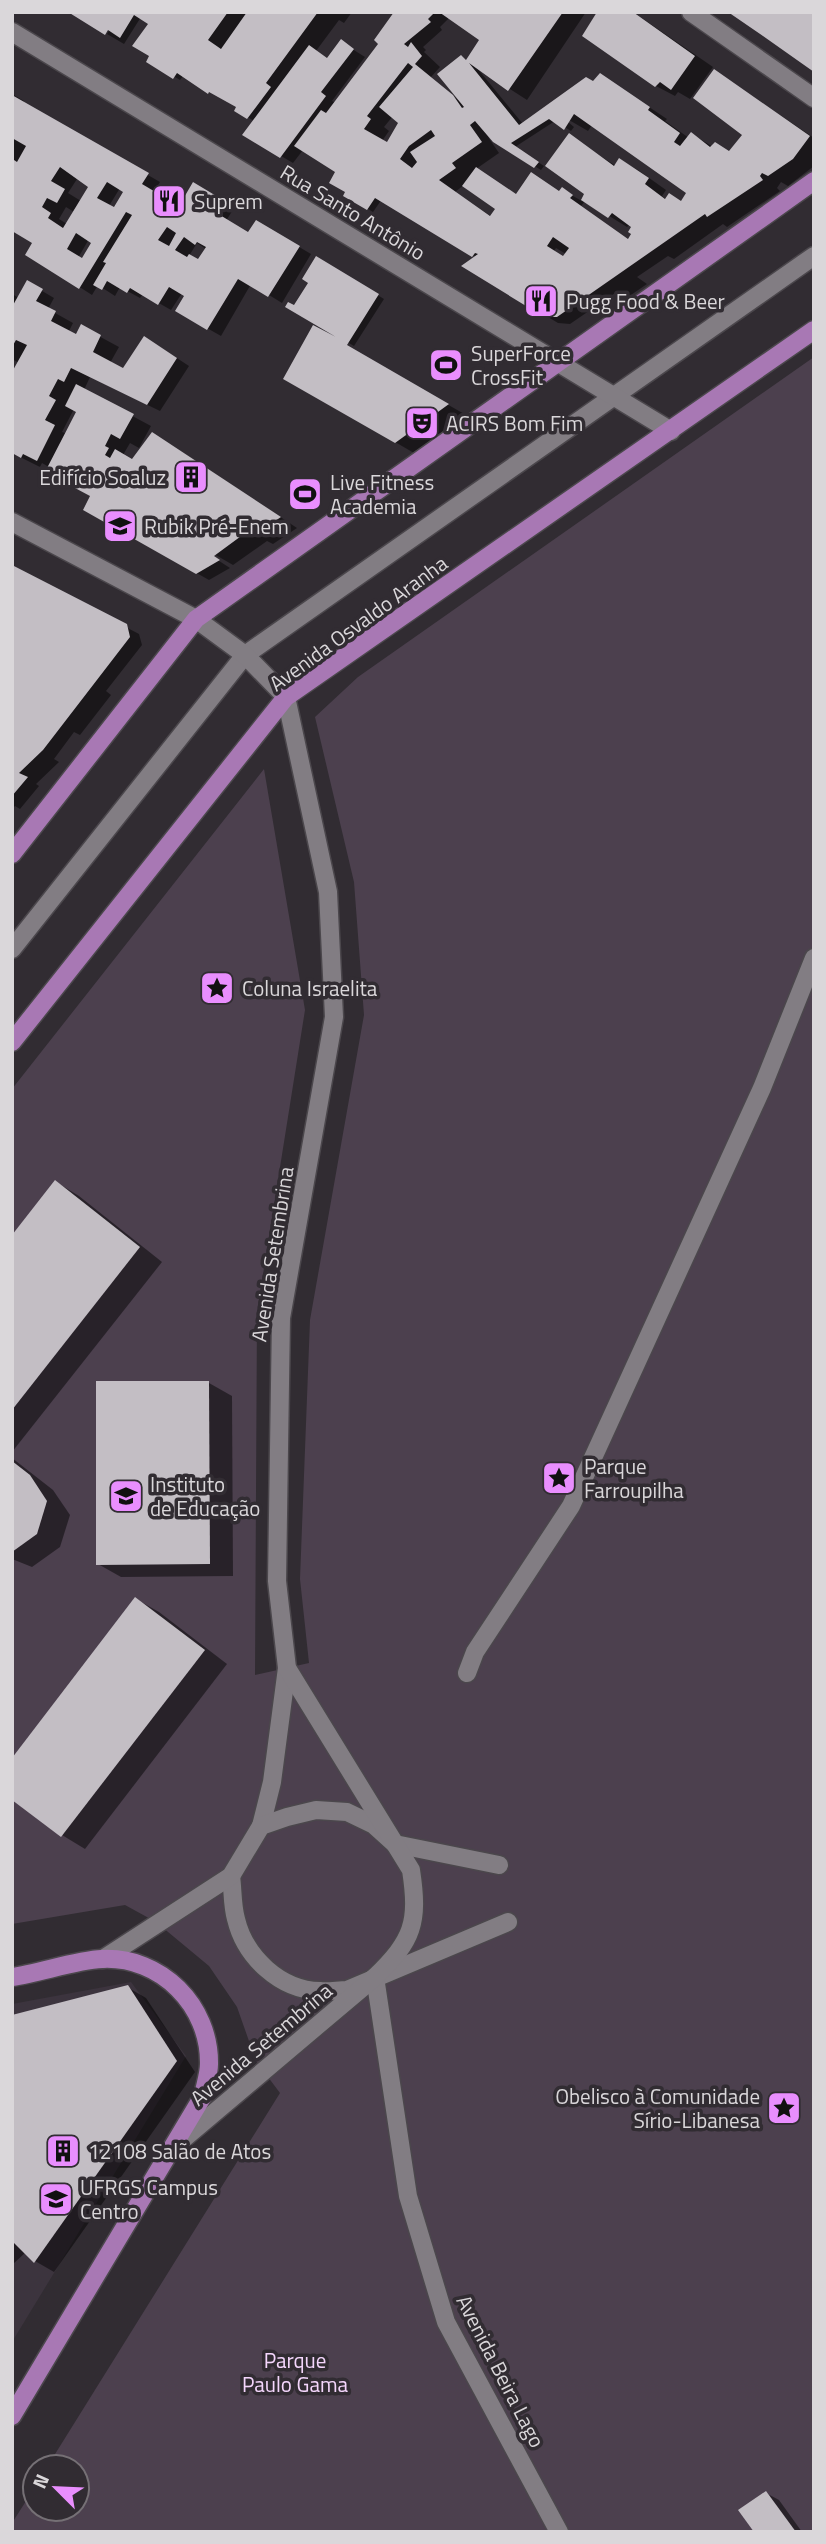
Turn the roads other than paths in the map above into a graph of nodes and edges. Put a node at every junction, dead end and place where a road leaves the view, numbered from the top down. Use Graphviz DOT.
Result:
graph roads {
  1 [pos="691,12"];
  2 [pos="12,32"];
  3 [pos="814,98"];
  4 [pos="814,181"];
  5 [pos="814,257"];
  6 [pos="814,330"];
  7 [pos="556,363"];
  8 [pos="614,397"];
  9 [pos="671,431"];
  10 [pos="12,522"];
  11 [pos="196,619"];
  12 [pos="245,655"];
  13 [pos="286,697"];
  14 [pos="12,854"];
  15 [pos="12,949"];
  16 [pos="814,958"];
  17 [pos="12,1042"];
  18 [pos="286,1668"];
  19 [pos="467,1674"];
  20 [pos="261,1826"];
  21 [pos="395,1844"];
  22 [pos="499,1866"];
  23 [pos="232,1876"];
  24 [pos="508,1922"];
  25 [pos="103,1959"];
  26 [pos="12,1977"];
  27 [pos="375,1977"];
  28 [pos="176,2145"];
  29 [pos="12,2416"];
  30 [pos="559,2532"];
  1 -- 3 [label="street"];
  2 -- 7 [label="street, Rua Santo Antônio"];
  4 -- 7 [label="main road"];
  5 -- 8 [label="street"];
  6 -- 9 [label="main road, Avenida Osvaldo Aranha"];
  7 -- 8 [label="street, Rua Santo Antônio"];
  7 -- 11 [label="main road"];
  8 -- 9 [label="street, Rua Santo Antônio"];
  8 -- 12 [label="street"];
  9 -- 13 [label="main road, Avenida Osvaldo Aranha"];
  10 -- 11 [label="street"];
  11 -- 12 [label="street"];
  11 -- 14 [label="main road"];
  12 -- 13 [label="street"];
  12 -- 15 [label="street"];
  13 -- 17 [label="main road, Avenida Osvaldo Aranha"];
  13 -- 18 [label="street, Avenida Setembrina"];
  16 -- 19 [label="street"];
  18 -- 20 [label="street"];
  18 -- 21 [label="street, Avenida Setembrina"];
  20 -- 21 [label="street"];
  20 -- 23 [label="street"];
  21 -- 22 [label="street"];
  21 -- 27 [label="street, Avenida Setembrina"];
  23 -- 25 [label="street"];
  23 -- 27 [label="street, Avenida Setembrina"];
  24 -- 27 [label="street"];
  25 -- 26 [label="main road"];
  25 -- 28 [label="main road"];
  27 -- 28 [label="street, Avenida Setembrina"];
  27 -- 30 [label="street, Avenida Beira Lago"];
  28 -- 29 [label="main road"];
}
